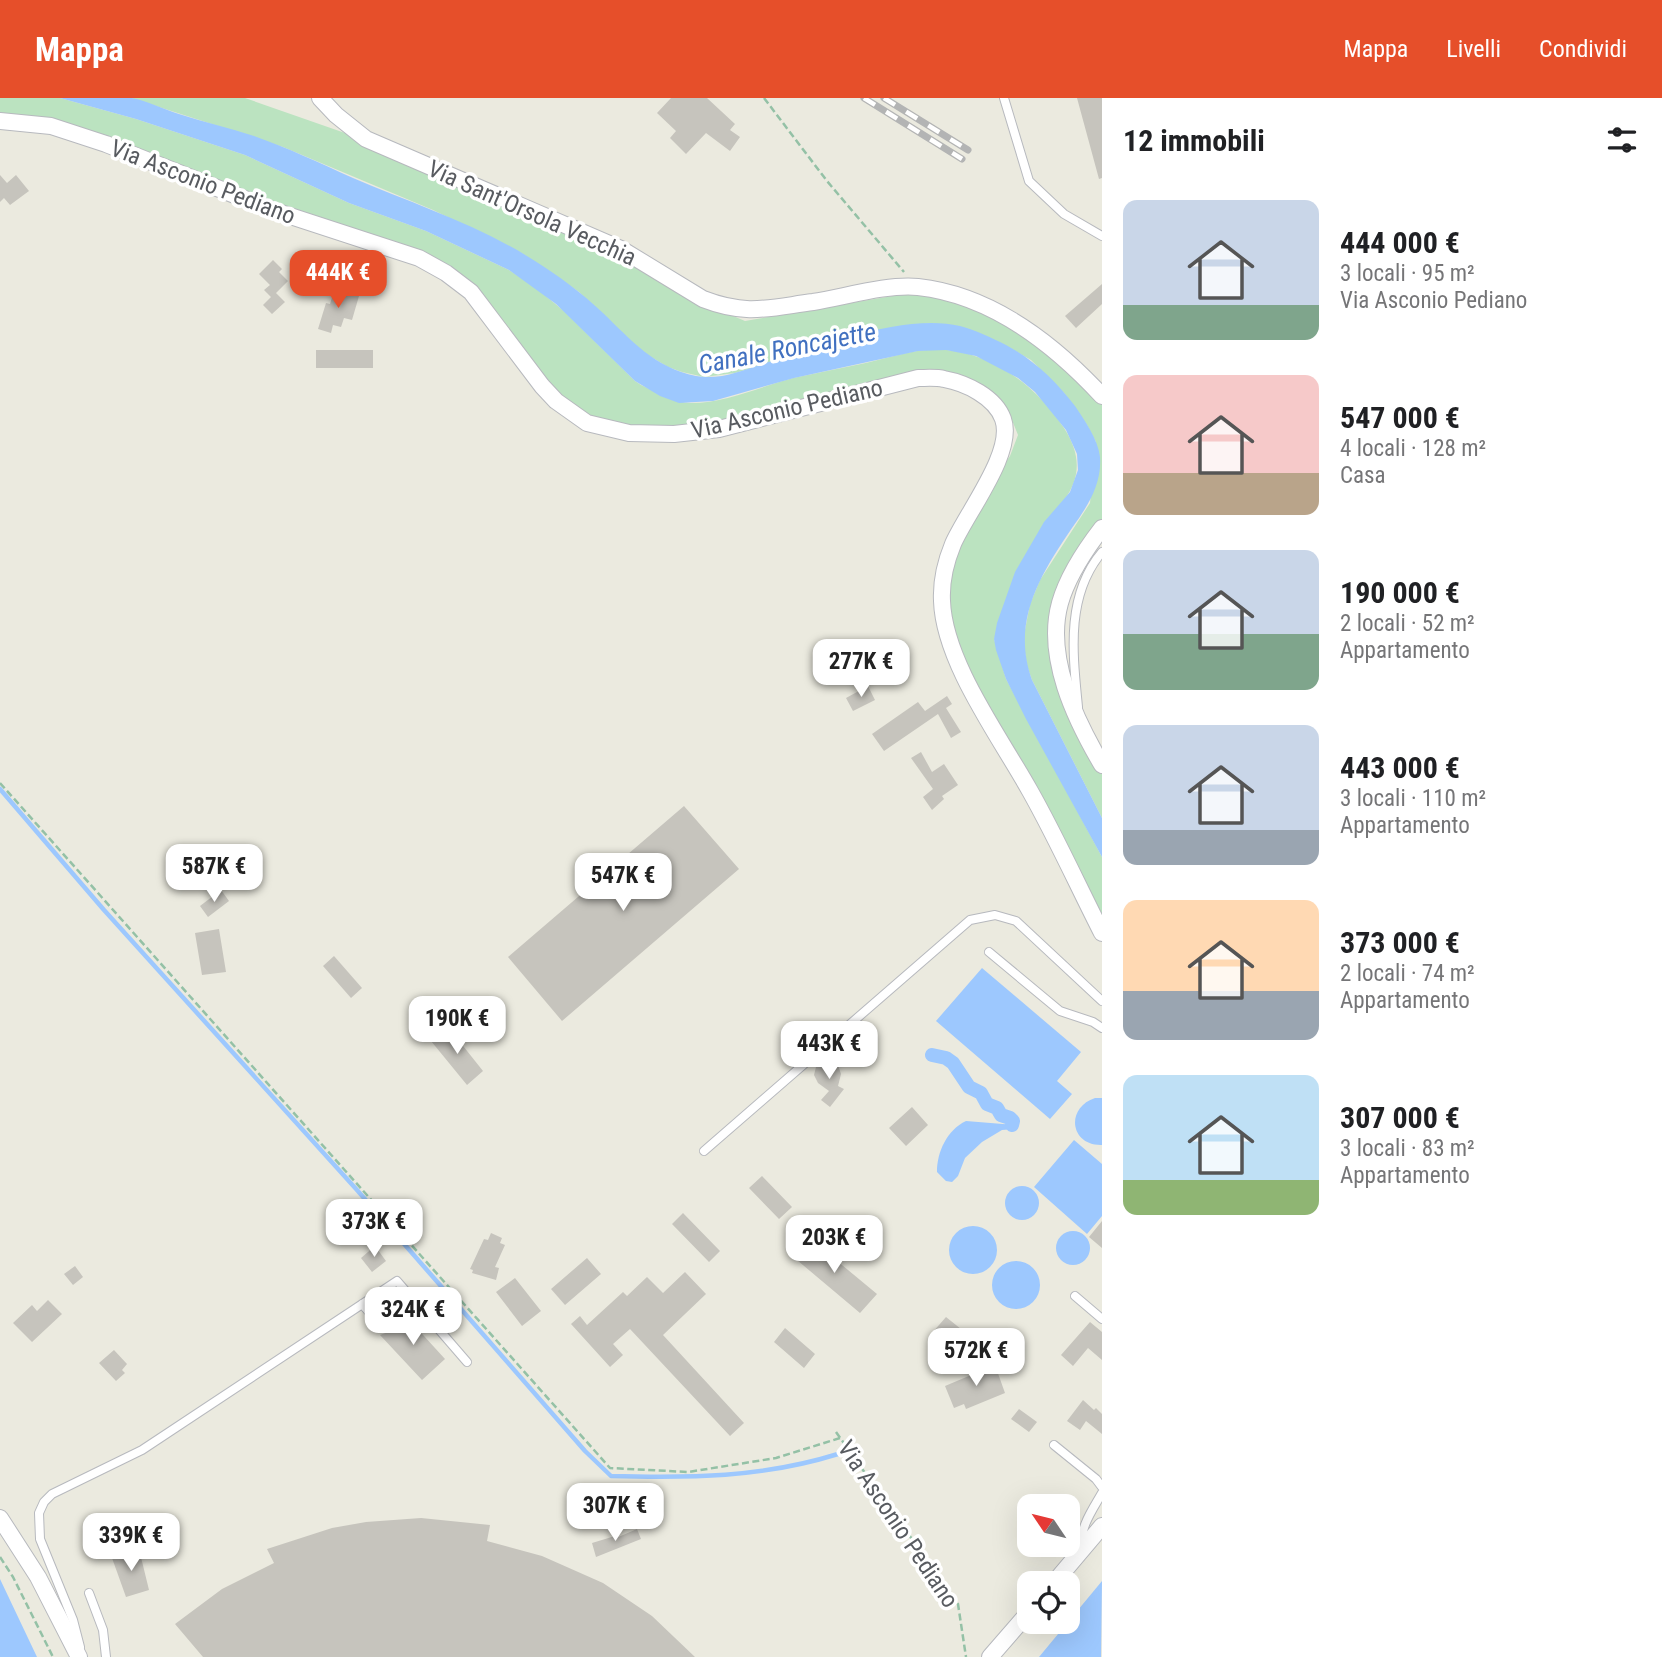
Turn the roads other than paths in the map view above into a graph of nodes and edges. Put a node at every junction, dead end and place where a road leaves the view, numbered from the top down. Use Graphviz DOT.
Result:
graph roads {
  1 [pos="320,98"];
  2 [pos="1004,98"];
  3 [pos="0,121"];
  4 [pos="1102,236"];
  5 [pos="1102,396"];
  6 [pos="1102,528"];
  7 [pos="1102,552"];
  8 [pos="1079,721"];
  9 [pos="1102,765"];
  10 [pos="1102,933"];
  11 [pos="989,952"];
  12 [pos="1102,1000"];
  13 [pos="1102,1028"];
  14 [pos="704,1151"];
  15 [pos="1074,1296"];
  16 [pos="362,1304"];
  17 [pos="1102,1319"];
  18 [pos="383,1328"];
  19 [pos="467,1362"];
  20 [pos="1054,1445"];
  21 [pos="1102,1487"];
  22 [pos="1102,1493"];
  23 [pos="0,1518"];
  24 [pos="1102,1526"];
  25 [pos="1082,1550"];
  26 [pos="1064,1571"];
  27 [pos="89,1593"];
  28 [pos="1017,1626"];
  29 [pos="80,1657"];
  30 [pos="106,1657"];
  31 [pos="990,1657"];
  1 -- 5 [label="street, Via Sant'Orsola Vecchia"];
  2 -- 4 [label="lane"];
  3 -- 10 [label="street, Via Asconio Pediano"];
  6 -- 8 [label="street"];
  7 -- 8 [label="lane"];
  8 -- 9 [label="street"];
  11 -- 13 [label="lane"];
  12 -- 14 [label="lane"];
  15 -- 17 [label="lane"];
  16 -- 18 [label="lane"];
  16 -- 19 [label="lane"];
  16 -- 29 [label="lane"];
  20 -- 21 [label="lane"];
  22 -- 25 [label="lane"];
  23 -- 29 [label="street"];
  24 -- 25 [label="street"];
  25 -- 26 [label="street"];
  27 -- 30 [label="lane"];
  28 -- 31 [label="street"];
}
